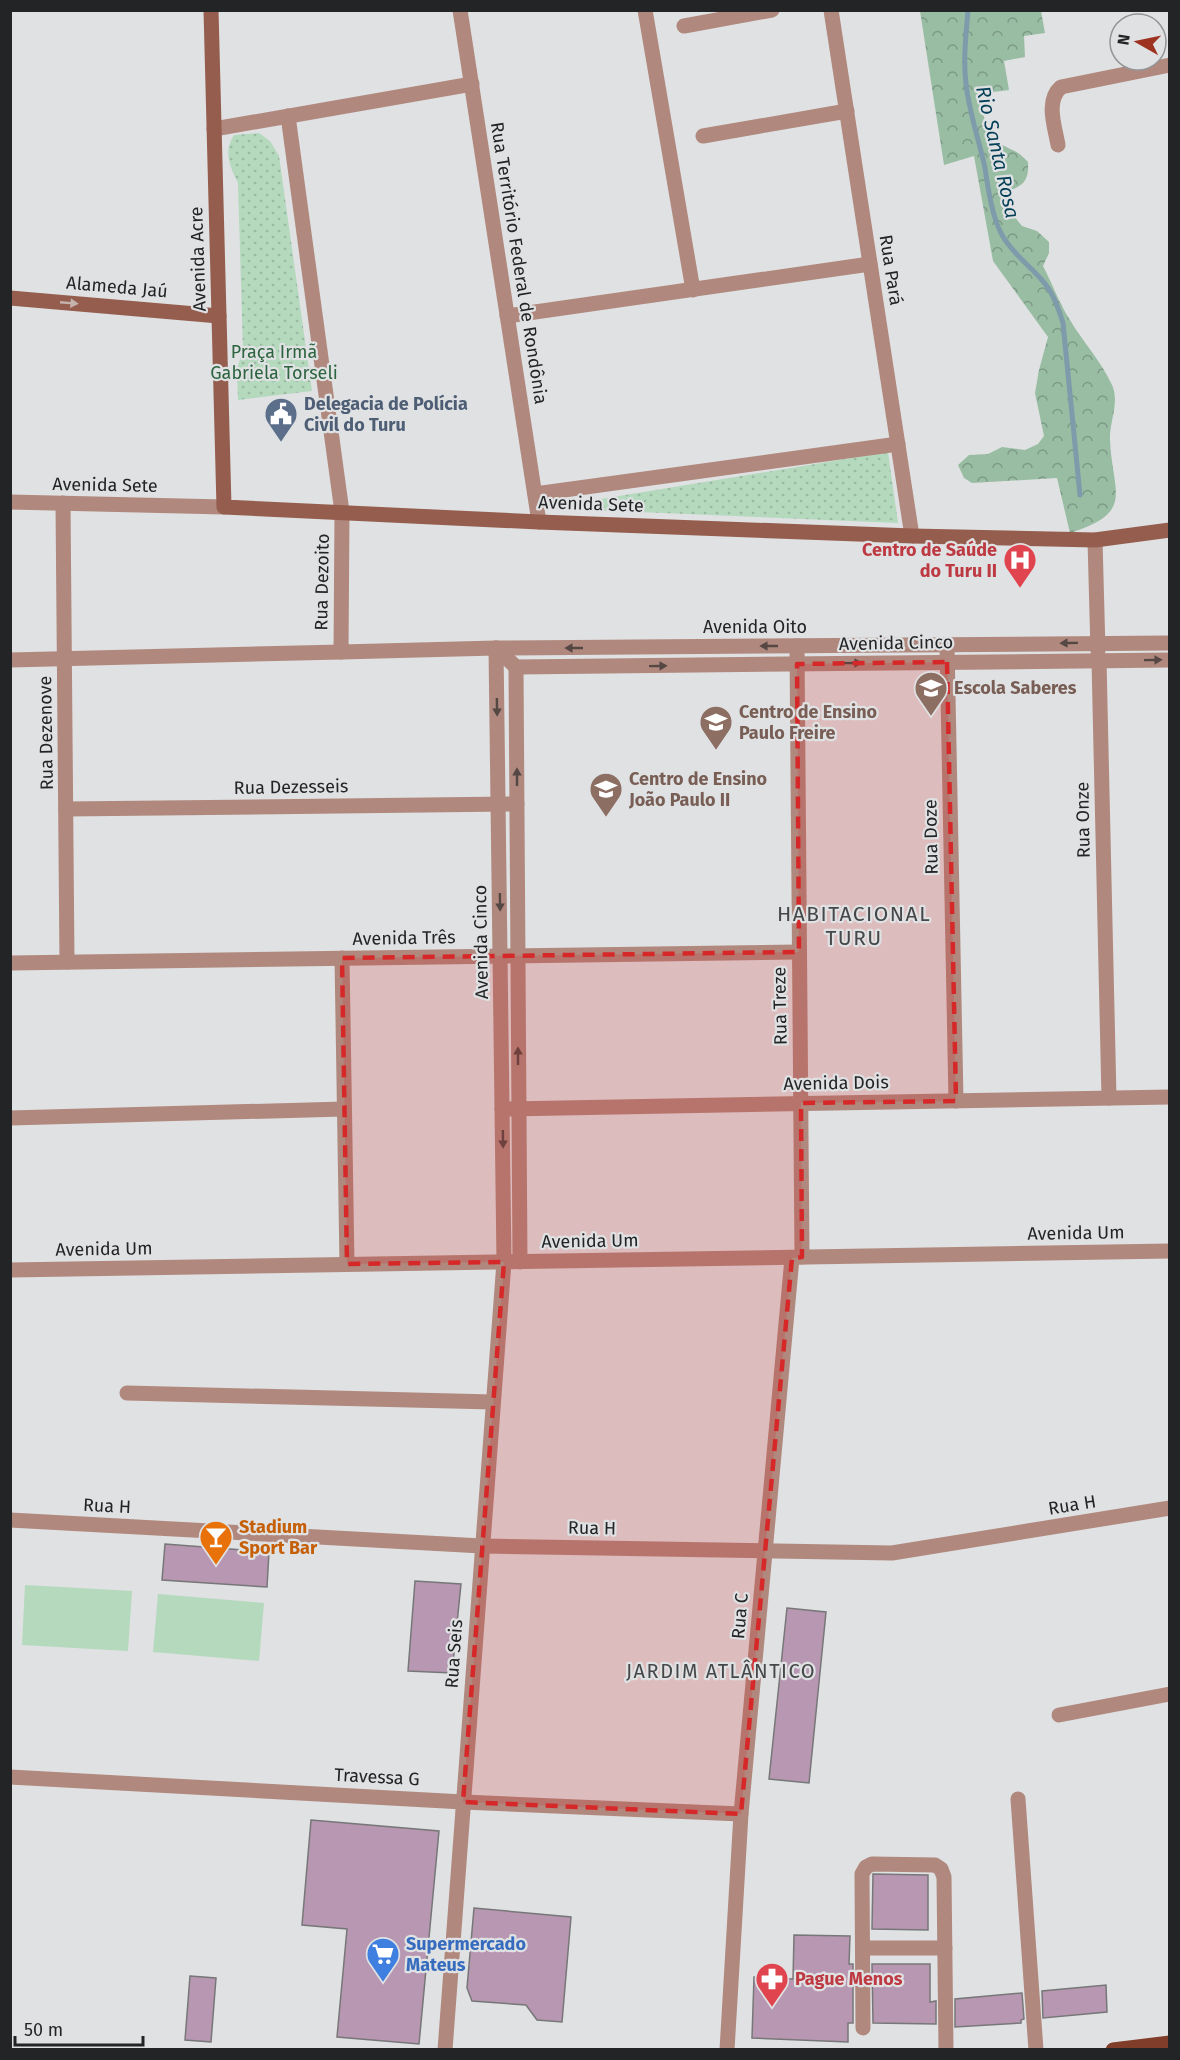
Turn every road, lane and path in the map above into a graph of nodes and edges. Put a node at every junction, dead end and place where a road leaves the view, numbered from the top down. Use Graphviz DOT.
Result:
graph roads {
  1 [pos="211,10"];
  2 [pos="460,10"];
  3 [pos="645,10"];
  4 [pos="772,10"];
  5 [pos="831,10"];
  6 [pos="684,26"];
  7 [pos="1170,65"];
  8 [pos="472,84"];
  9 [pos="847,111"];
  10 [pos="288,116"];
  11 [pos="214,129"];
  12 [pos="703,136"];
  13 [pos="1058,145"];
  14 [pos="870,264"];
  15 [pos="693,290"];
  16 [pos="10,298"];
  17 [pos="219,316"];
  18 [pos="507,316"];
  19 [pos="898,444"];
  20 [pos="535,494"];
  21 [pos="10,502"];
  22 [pos="63,503"];
  23 [pos="224,507"];
  24 [pos="342,512"];
  25 [pos="539,522"];
  26 [pos="1170,530"];
  27 [pos="912,536"];
  28 [pos="1095,540"];
  29 [pos="1098,643"];
  30 [pos="1170,643"];
  31 [pos="947,645"];
  32 [pos="797,646"];
  33 [pos="496,648"];
  34 [pos="340,652"];
  35 [pos="64,658"];
  36 [pos="10,660"];
  37 [pos="1170,660"];
  38 [pos="1099,661"];
  39 [pos="947,662"];
  40 [pos="797,664"];
  41 [pos="516,667"];
  42 [pos="498,804"];
  43 [pos="517,804"];
  44 [pos="66,809"];
  45 [pos="799,952"];
  46 [pos="500,956"];
  47 [pos="518,956"];
  48 [pos="342,958"];
  49 [pos="67,962"];
  50 [pos="10,963"];
  51 [pos="1170,1097"];
  52 [pos="1109,1098"];
  53 [pos="956,1101"];
  54 [pos="801,1103"];
  55 [pos="519,1108"];
  56 [pos="344,1109"];
  57 [pos="502,1109"];
  58 [pos="10,1118"];
  59 [pos="1170,1251"];
  60 [pos="796,1257"];
  61 [pos="504,1262"];
  62 [pos="520,1262"];
  63 [pos="347,1264"];
  64 [pos="10,1270"];
  65 [pos="128,1393"];
  66 [pos="493,1402"];
  67 [pos="1170,1508"];
  68 [pos="10,1520"];
  69 [pos="482,1546"];
  70 [pos="765,1550"];
  71 [pos="1170,1694"];
  72 [pos="1059,1715"];
  73 [pos="10,1776"];
  74 [pos="1018,1799"];
  75 [pos="463,1802"];
  76 [pos="741,1814"];
  77 [pos="863,1948"];
  78 [pos="945,1948"];
  79 [pos="863,2028"];
  80 [pos="1170,2043"];
  81 [pos="445,2049"];
  82 [pos="727,2049"];
  83 [pos="946,2049"];
  84 [pos="1036,2049"];
  85 [pos="1113,2049"];
  1 -- 11 [label="main road, Avenida Acre"];
  2 -- 8 [label="street, Rua Território Federal de Rondônia"];
  3 -- 15 [label="street"];
  4 -- 6 [label="street"];
  5 -- 9 [label="street, Rua Pará"];
  7 -- 13 [label="street"];
  8 -- 10 [label="street"];
  8 -- 18 [label="street, Rua Território Federal de Rondônia"];
  9 -- 12 [label="street"];
  9 -- 14 [label="street, Rua Pará"];
  10 -- 11 [label="street"];
  10 -- 24 [label="street, Rua Dezoito"];
  11 -- 17 [label="main road, Avenida Acre"];
  14 -- 15 [label="street"];
  14 -- 19 [label="street, Rua Pará"];
  15 -- 18 [label="street"];
  16 -- 17 [label="main road, Alameda Jaú, one-way"];
  17 -- 23 [label="main road, Avenida Acre"];
  18 -- 20 [label="street, Rua Território Federal de Rondônia"];
  19 -- 20 [label="street"];
  19 -- 27 [label="street, Rua Pará"];
  20 -- 25 [label="street, Rua Território Federal de Rondônia"];
  21 -- 22 [label="street, Avenida Sete"];
  22 -- 23 [label="street, Avenida Sete"];
  22 -- 35 [label="street, Rua Dezenove"];
  23 -- 24 [label="main road, Avenida Sete"];
  24 -- 25 [label="main road, Avenida Sete"];
  24 -- 34 [label="street, Rua Dezoito"];
  25 -- 27 [label="main road, Avenida Sete"];
  26 -- 28 [label="main road, Avenida Sete"];
  27 -- 28 [label="main road, Avenida Sete"];
  28 -- 29 [label="street, Rua Onze"];
  29 -- 30 [label="street, Avenida Oito"];
  29 -- 31 [label="street, Avenida Oito, one-way"];
  29 -- 38 [label="street, Rua Onze"];
  31 -- 32 [label="street, Avenida Oito"];
  31 -- 39 [label="street, Rua Doze"];
  32 -- 33 [label="street, Avenida Oito, one-way"];
  32 -- 40 [label="street, Rua Treze"];
  33 -- 34 [label="street, Avenida Oito"];
  33 -- 41 [label="street"];
  33 -- 42 [label="street, Avenida Cinco, one-way"];
  34 -- 35 [label="street, Avenida Oito"];
  35 -- 36 [label="street, Avenida Oito"];
  35 -- 44 [label="street, Rua Dezenove"];
  38 -- 37 [label="street, Avenida Cinco, one-way"];
  38 -- 39 [label="street, Avenida Cinco"];
  38 -- 52 [label="street, Rua Onze"];
  40 -- 39 [label="street, Avenida Cinco, one-way"];
  39 -- 53 [label="street, Rua Doze"];
  41 -- 40 [label="street, Avenida Cinco, one-way"];
  40 -- 45 [label="street, Rua Treze"];
  43 -- 41 [label="street, Avenida Cinco, one-way"];
  42 -- 43 [label="street, Rua Dezesseis"];
  42 -- 44 [label="street, Rua Dezesseis"];
  42 -- 46 [label="street, Avenida Cinco, one-way"];
  43 -- 47 [label="street, Avenida Cinco"];
  44 -- 49 [label="street, Rua Dezenove"];
  45 -- 47 [label="street, Avenida Três"];
  45 -- 54 [label="street, Rua Treze"];
  46 -- 47 [label="street, Avenida Três"];
  46 -- 48 [label="street, Avenida Três"];
  46 -- 57 [label="street, Avenida Cinco"];
  55 -- 47 [label="street, Avenida Cinco, one-way"];
  48 -- 49 [label="street, Avenida Três"];
  48 -- 56 [label="street"];
  49 -- 50 [label="street, Avenida Três"];
  51 -- 52 [label="street, Avenida Dois"];
  52 -- 53 [label="street, Avenida Dois"];
  53 -- 54 [label="street, Avenida Dois"];
  54 -- 55 [label="street, Avenida Dois"];
  54 -- 60 [label="street, Rua Treze"];
  55 -- 57 [label="street, Avenida Dois"];
  55 -- 62 [label="street, Avenida Cinco"];
  56 -- 58 [label="street"];
  56 -- 63 [label="street"];
  57 -- 61 [label="street, Avenida Cinco, one-way"];
  59 -- 60 [label="street, Avenida Um"];
  60 -- 62 [label="street, Avenida Um"];
  60 -- 70 [label="street, Rua C"];
  61 -- 62 [label="street, Avenida Um"];
  61 -- 63 [label="street, Avenida Um"];
  61 -- 66 [label="street, Rua Seis"];
  63 -- 64 [label="street, Avenida Um"];
  65 -- 66 [label="street"];
  66 -- 69 [label="street, Rua Seis"];
  67 -- 70 [label="street, Rua H"];
  68 -- 69 [label="street, Rua H"];
  69 -- 70 [label="street, Rua H"];
  69 -- 75 [label="street, Rua Seis"];
  70 -- 76 [label="street, Rua C"];
  71 -- 72 [label="street"];
  73 -- 75 [label="street, Travessa G"];
  74 -- 84 [label="street"];
  75 -- 76 [label="street, Travessa G"];
  75 -- 81 [label="street, Rua Seis"];
  76 -- 82 [label="street, Rua C"];
  77 -- 78 [label="street"];
  77 -- 78 [label="street"];
  77 -- 79 [label="street"];
  78 -- 83 [label="street"];
  80 -- 85 [label="main road"];
}
